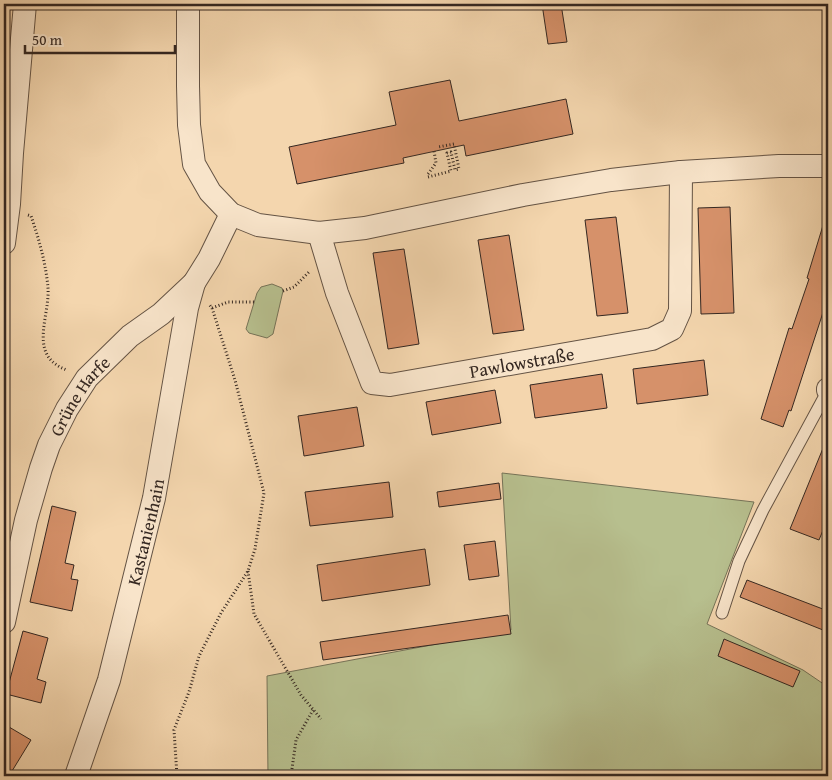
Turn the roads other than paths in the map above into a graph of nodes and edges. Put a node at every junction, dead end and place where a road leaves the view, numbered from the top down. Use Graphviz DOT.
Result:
graph roads {
  1 [pos="25,4"];
  2 [pos="188,4"];
  3 [pos="12,52"];
  4 [pos="828,166"];
  5 [pos="681,172"];
  6 [pos="231,214"];
  7 [pos="318,233"];
  8 [pos="4,242"];
  9 [pos="194,282"];
  10 [pos="828,389"];
  11 [pos="722,613"];
  12 [pos="4,622"];
  13 [pos="76,776"];
  1 -- 3 [label="street"];
  2 -- 6 [label="street"];
  3 -- 8 [label="street"];
  4 -- 5 [label="street"];
  5 -- 7 [label="street"];
  5 -- 7 [label="street, Pawlowstraße"];
  6 -- 7 [label="street"];
  6 -- 9 [label="street, Grüne Harfe"];
  9 -- 12 [label="street, Grüne Harfe"];
  9 -- 13 [label="street, Kastanienhain"];
  10 -- 11 [label="lane"];
}
